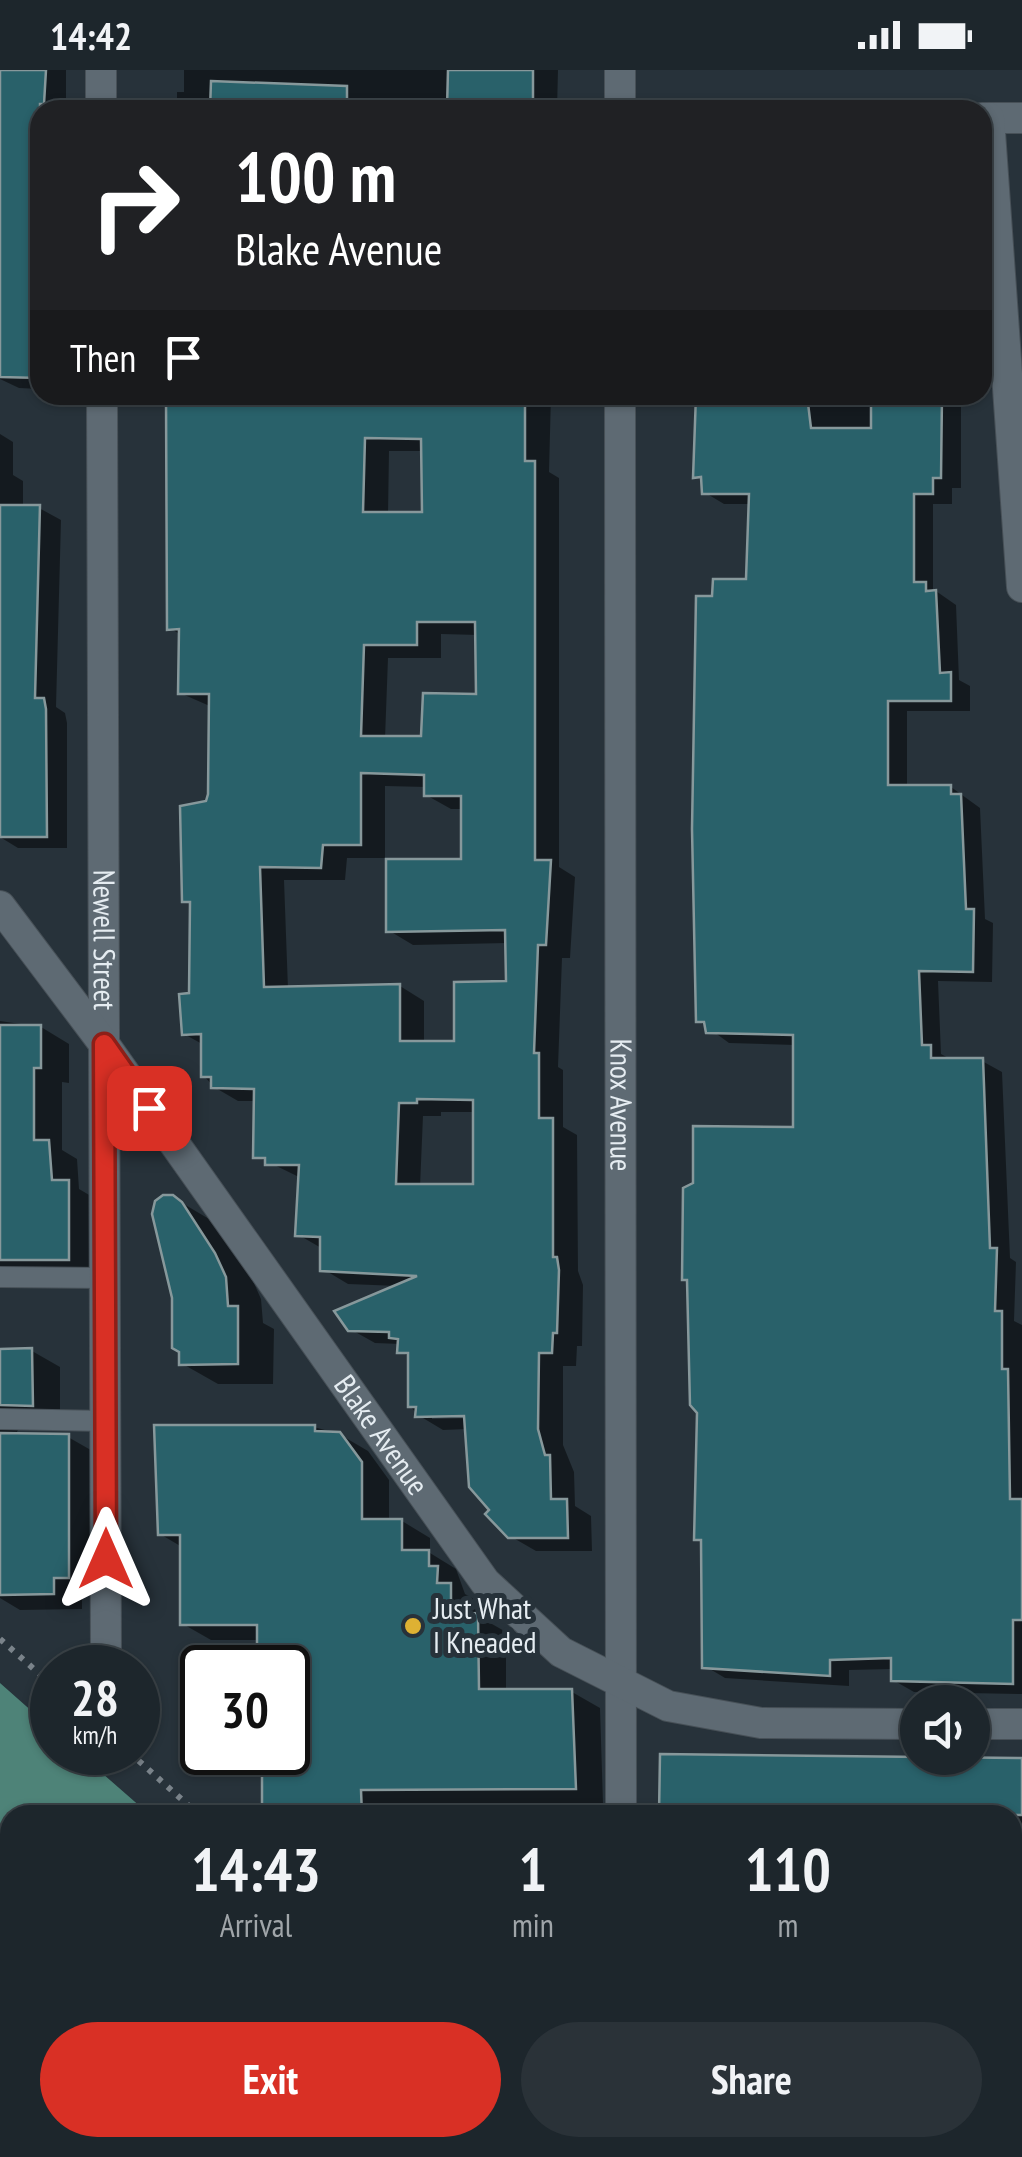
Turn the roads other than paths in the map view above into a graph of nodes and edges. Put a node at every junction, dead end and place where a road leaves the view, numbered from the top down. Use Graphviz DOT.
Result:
graph roads {
  1 [pos="101,70"];
  2 [pos="620,70"];
  3 [pos="101,100"];
  4 [pos="620,100"];
  5 [pos="992,118"];
  6 [pos="1022,118"];
  7 [pos="992,196"];
  8 [pos="102,405"];
  9 [pos="620,405"];
  10 [pos="1022,586"];
  11 [pos="2,911"];
  12 [pos="104,1044"];
  13 [pos="0,1277"];
  14 [pos="104,1278"];
  15 [pos="0,1419"];
  16 [pos="105,1421"];
  17 [pos="106,1645"];
  18 [pos="623,1684"];
  19 [pos="900,1724"];
  20 [pos="990,1724"];
  21 [pos="1022,1724"];
  22 [pos="622,1805"];
  1 -- 3 [label="street"];
  2 -- 4 [label="street"];
  5 -- 6 [label="street"];
  7 -- 10 [label="street"];
  8 -- 12 [label="street, Newell Street"];
  9 -- 18 [label="street, Knox Avenue"];
  11 -- 12 [label="street, Blake Avenue"];
  12 -- 14 [label="street, Newell Street"];
  12 -- 18 [label="street, Blake Avenue"];
  13 -- 14 [label="lane"];
  14 -- 16 [label="street, Newell Street"];
  15 -- 16 [label="lane"];
  16 -- 17 [label="street, Newell Street"];
  18 -- 19 [label="street, Blake Avenue"];
  18 -- 22 [label="street, Knox Avenue"];
  20 -- 21 [label="street"];
}
